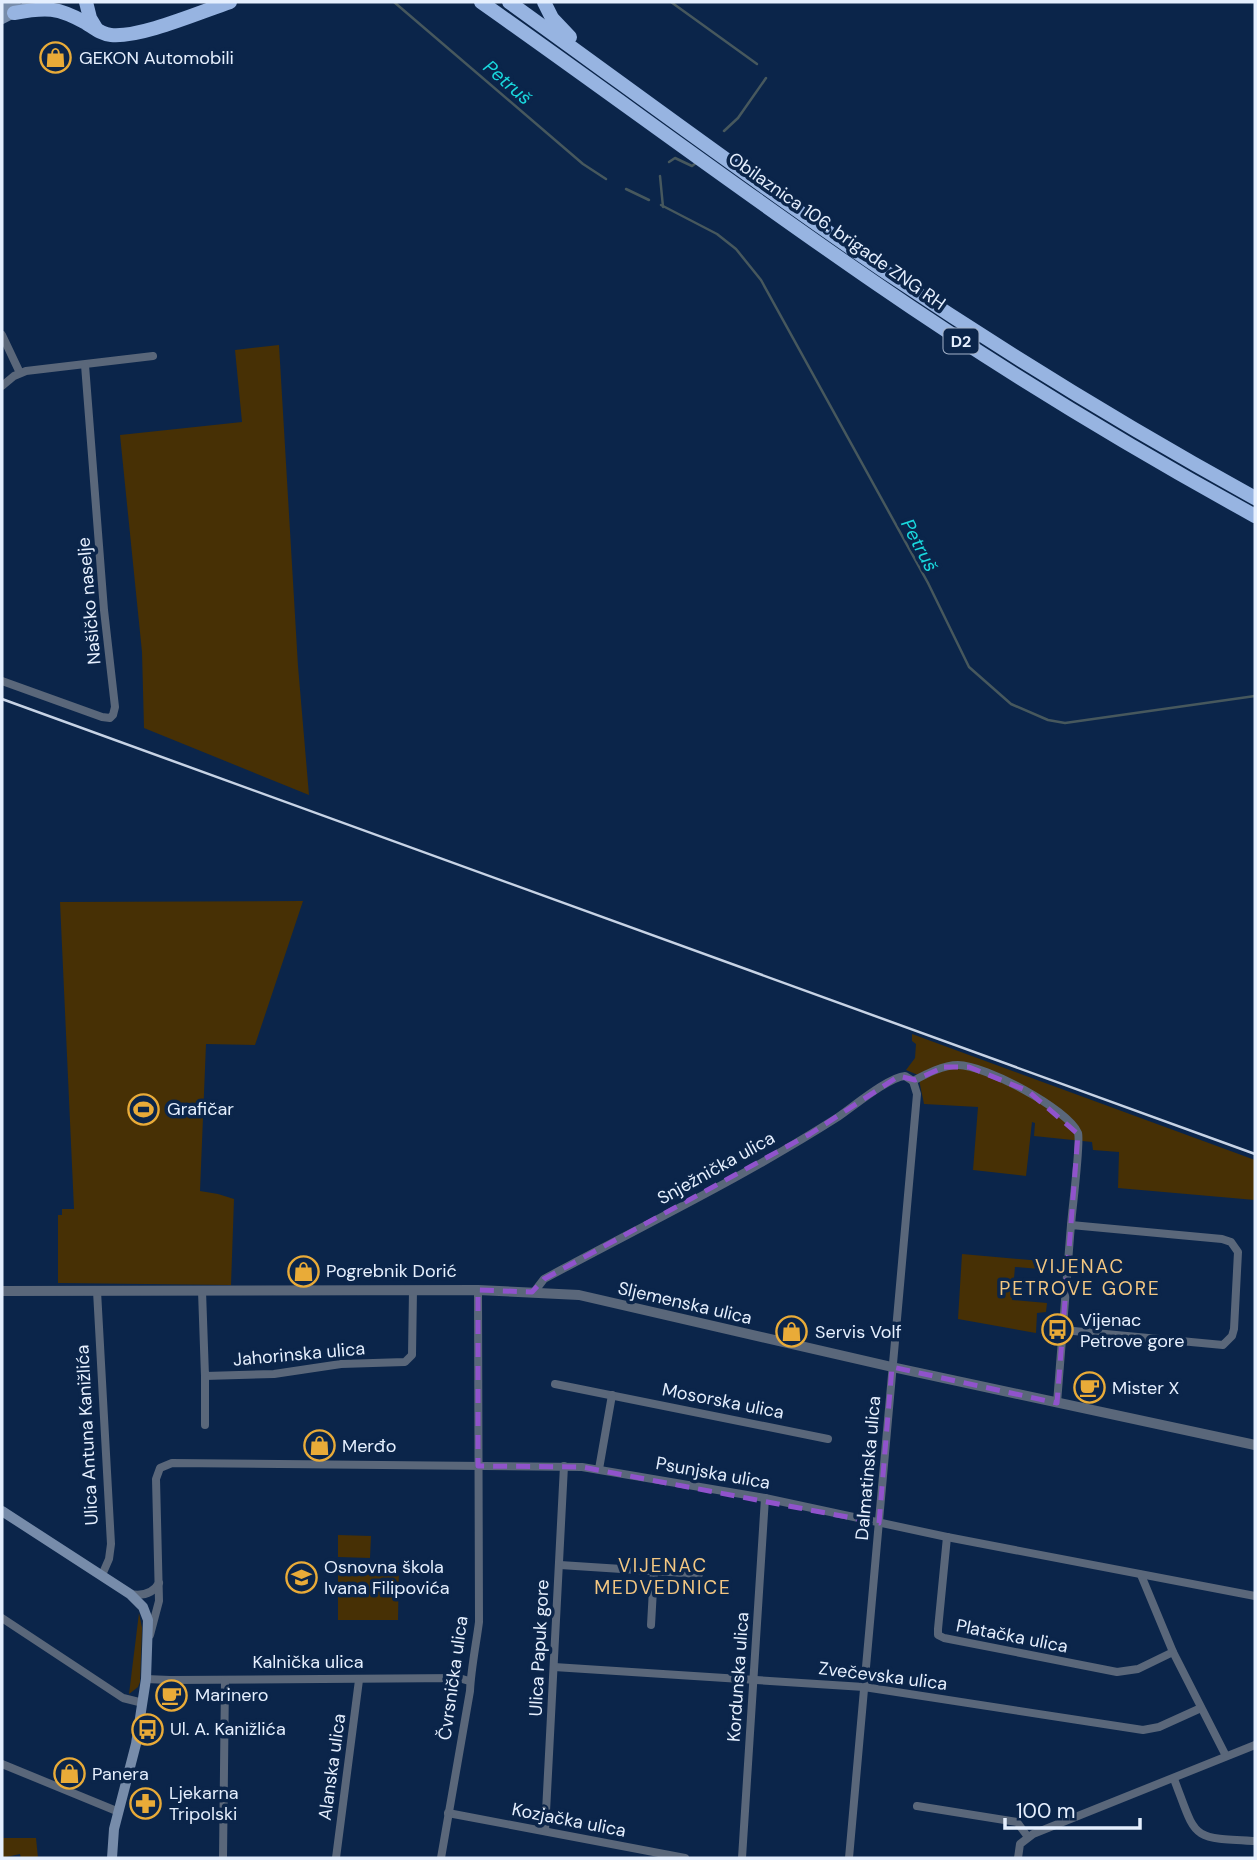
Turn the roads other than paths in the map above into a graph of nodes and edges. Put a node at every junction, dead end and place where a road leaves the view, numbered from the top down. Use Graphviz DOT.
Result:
graph roads {
  1 [pos="36,2"];
  2 [pos="86,2"];
  3 [pos="230,2"];
  4 [pos="481,2"];
  5 [pos="509,2"];
  6 [pos="544,2"];
  7 [pos="8,11"];
  8 [pos="97,29"];
  9 [pos="597,65"];
  10 [pos="2,335"];
  11 [pos="153,356"];
  12 [pos="85,365"];
  13 [pos="20,373"];
  14 [pos="2,386"];
  15 [pos="1255,498"];
  16 [pos="1255,516"];
  17 [pos="2,681"];
  18 [pos="913,1081"];
  19 [pos="1071,1225"];
  20 [pos="413,1290"];
  21 [pos="478,1290"];
  22 [pos="2,1291"];
  23 [pos="97,1291"];
  24 [pos="202,1291"];
  25 [pos="534,1292"];
  26 [pos="1063,1330"];
  27 [pos="892,1367"];
  28 [pos="205,1376"];
  29 [pos="555,1384"];
  30 [pos="612,1395"];
  31 [pos="1057,1403"];
  32 [pos="205,1425"];
  33 [pos="828,1439"];
  34 [pos="1255,1445"];
  35 [pos="478,1466"];
  36 [pos="564,1466"];
  37 [pos="599,1469"];
  38 [pos="765,1498"];
  39 [pos="2,1511"];
  40 [pos="878,1523"];
  41 [pos="947,1537"];
  42 [pos="559,1565"];
  43 [pos="654,1571"];
  44 [pos="699,1574"];
  45 [pos="102,1575"];
  46 [pos="1141,1575"];
  47 [pos="159,1583"];
  48 [pos="130,1594"];
  49 [pos="1255,1596"];
  50 [pos="2,1618"];
  51 [pos="651,1625"];
  52 [pos="149,1638"];
  53 [pos="1173,1652"];
  54 [pos="554,1667"];
  55 [pos="146,1679"];
  56 [pos="754,1679"];
  57 [pos="225,1680"];
  58 [pos="359,1680"];
  59 [pos="469,1681"];
  60 [pos="864,1687"];
  61 [pos="143,1703"];
  62 [pos="1202,1708"];
  63 [pos="1255,1745"];
  64 [pos="1226,1756"];
  65 [pos="2,1764"];
  66 [pos="1174,1779"];
  67 [pos="917,1806"];
  68 [pos="119,1812"];
  69 [pos="448,1812"];
  70 [pos="545,1832"];
  71 [pos="1028,1837"];
  72 [pos="1255,1841"];
  73 [pos="112,1858"];
  74 [pos="223,1858"];
  75 [pos="336,1858"];
  76 [pos="441,1858"];
  77 [pos="685,1858"];
  78 [pos="742,1858"];
  79 [pos="849,1858"];
  80 [pos="1018,1858"];
  1 -- 7 [label="main road"];
  2 -- 8 [label="highway"];
  3 -- 8 [label="highway"];
  4 -- 16 [label="highway, Obilaznica 106. brigade ZNG RH / D2"];
  5 -- 9 [label="highway, Obilaznica 106. brigade ZNG RH / D2"];
  6 -- 9 [label="highway"];
  7 -- 8 [label="highway"];
  9 -- 15 [label="highway, Obilaznica 106. brigade ZNG RH / D2"];
  10 -- 13 [label="street"];
  11 -- 12 [label="street"];
  12 -- 13 [label="street"];
  12 -- 17 [label="street, Našičko naselje"];
  13 -- 14 [label="street"];
  18 -- 19 [label="street"];
  18 -- 25 [label="street, Snježnička ulica"];
  18 -- 27 [label="street, Dalmatinska ulica"];
  19 -- 26 [label="street"];
  19 -- 26 [label="street"];
  20 -- 21 [label="street, Sljemenska ulica"];
  20 -- 24 [label="street, Sljemenska ulica"];
  20 -- 28 [label="street, Jahorinska ulica"];
  21 -- 25 [label="street, Sljemenska ulica"];
  21 -- 35 [label="street, Čvrsnička ulica"];
  22 -- 23 [label="street, Sljemenska ulica"];
  23 -- 24 [label="street, Sljemenska ulica"];
  23 -- 45 [label="street, Ulica Antuna Kanižlića"];
  24 -- 28 [label="street"];
  25 -- 27 [label="street, Sljemenska ulica"];
  26 -- 31 [label="street"];
  27 -- 31 [label="street, Sljemenska ulica"];
  27 -- 40 [label="street, Dalmatinska ulica"];
  28 -- 32 [label="street"];
  29 -- 30 [label="street, Mosorska ulica"];
  30 -- 33 [label="street, Mosorska ulica"];
  30 -- 37 [label="street"];
  31 -- 34 [label="street, Sljemenska ulica"];
  35 -- 36 [label="street, Psunjska ulica"];
  35 -- 47 [label="street, Psunjska ulica"];
  35 -- 59 [label="street, Čvrsnička ulica"];
  36 -- 37 [label="street, Psunjska ulica"];
  36 -- 42 [label="street, Ulica Papuk gore"];
  37 -- 38 [label="street, Psunjska ulica"];
  38 -- 40 [label="street, Psunjska ulica"];
  38 -- 56 [label="street, Kordunska ulica"];
  39 -- 45 [label="main road"];
  40 -- 41 [label="street, Psunjska ulica"];
  40 -- 60 [label="street, Dalmatinska ulica"];
  41 -- 46 [label="street, Psunjska ulica"];
  41 -- 53 [label="street, Platačka ulica"];
  42 -- 43 [label="street"];
  42 -- 54 [label="street, Ulica Papuk gore"];
  43 -- 44 [label="street"];
  43 -- 51 [label="street"];
  45 -- 48 [label="main road"];
  46 -- 49 [label="street, Psunjska ulica"];
  46 -- 53 [label="street"];
  47 -- 48 [label="street"];
  47 -- 52 [label="street"];
  48 -- 52 [label="main road"];
  50 -- 61 [label="street"];
  52 -- 55 [label="main road"];
  53 -- 62 [label="street"];
  54 -- 56 [label="street, Zvečevska ulica"];
  54 -- 70 [label="street, Ulica Papuk gore"];
  55 -- 57 [label="street, Kalnička ulica"];
  55 -- 61 [label="main road"];
  56 -- 60 [label="street, Zvečevska ulica"];
  56 -- 78 [label="street, Kordunska ulica"];
  57 -- 58 [label="street, Kalnička ulica"];
  57 -- 74 [label="street"];
  58 -- 59 [label="street, Kalnička ulica"];
  58 -- 75 [label="street, Alanska ulica"];
  59 -- 69 [label="street, Čvrsnička ulica"];
  60 -- 62 [label="street, Zvečevska ulica"];
  60 -- 79 [label="street, Dalmatinska ulica"];
  61 -- 68 [label="main road"];
  62 -- 64 [label="street"];
  63 -- 64 [label="street"];
  64 -- 66 [label="street"];
  65 -- 68 [label="street"];
  66 -- 71 [label="street"];
  66 -- 72 [label="street"];
  67 -- 71 [label="street"];
  68 -- 73 [label="main road"];
  69 -- 70 [label="street, Kozjačka ulica"];
  69 -- 76 [label="street, Čvrsnička ulica"];
  70 -- 77 [label="street, Kozjačka ulica"];
  71 -- 80 [label="street"];
}
